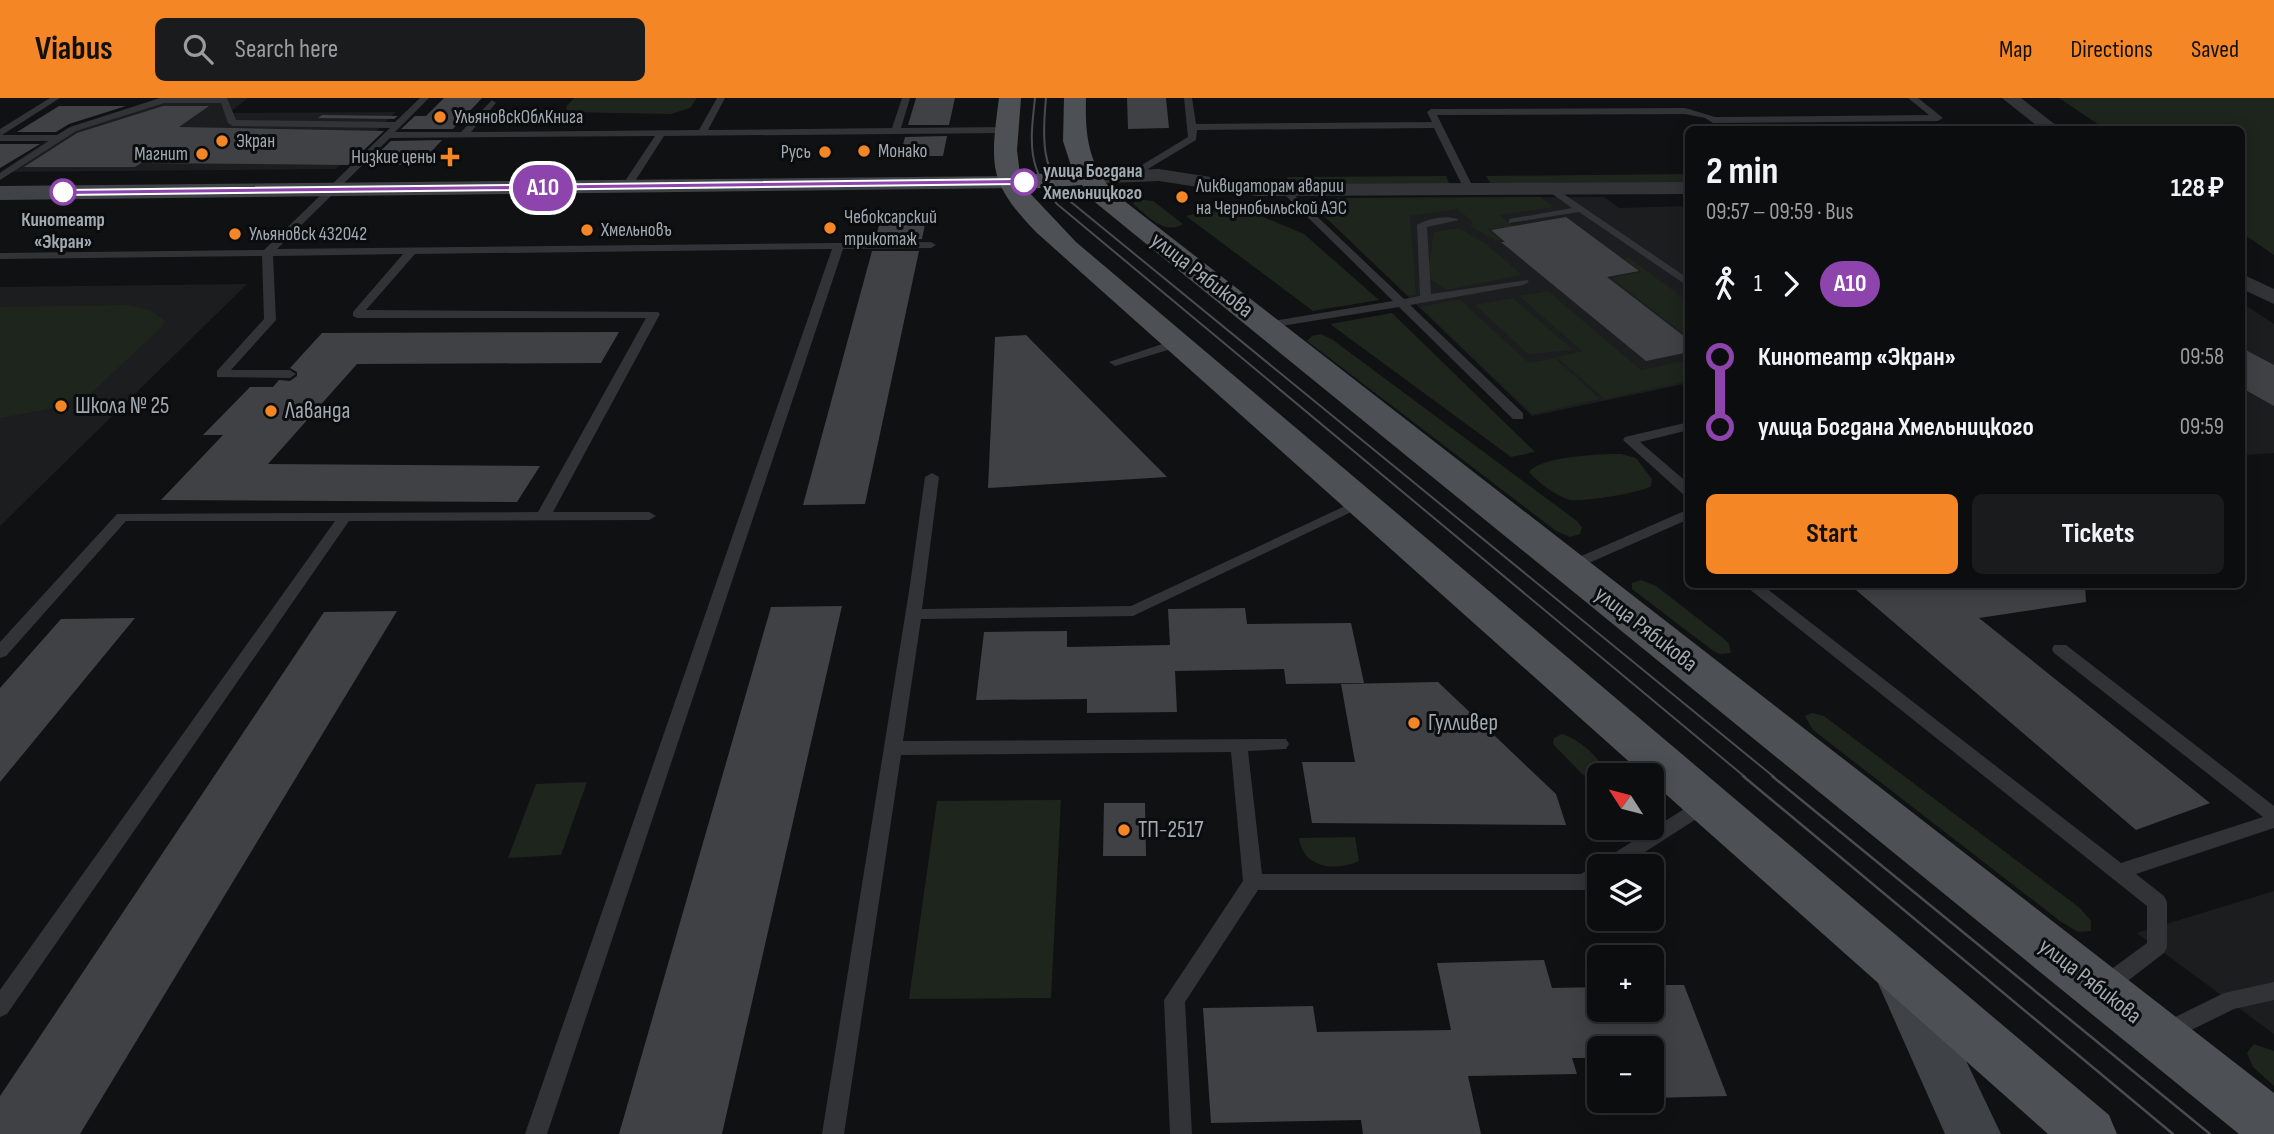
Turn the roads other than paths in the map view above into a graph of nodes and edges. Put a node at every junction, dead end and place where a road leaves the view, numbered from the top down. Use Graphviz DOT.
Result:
graph roads {
  1 [pos="56,98"];
  2 [pos="425,98"];
  3 [pos="721,98"];
  4 [pos="906,98"];
  5 [pos="1010,98"];
  6 [pos="1075,98"];
  7 [pos="1188,98"];
  8 [pos="1912,98"];
  9 [pos="2010,98"];
  10 [pos="492,103"];
  11 [pos="1713,120"];
  12 [pos="398,125"];
  13 [pos="1437,125"];
  14 [pos="1718,126"];
  15 [pos="2048,126"];
  16 [pos="1192,127"];
  17 [pos="1006,130"];
  18 [pos="896,131"];
  19 [pos="702,132"];
  20 [pos="662,133"];
  21 [pos="0,135"];
  22 [pos="387,135"];
  23 [pos="463,135"];
  24 [pos="60,138"];
  25 [pos="1685,170"];
  26 [pos="1159,175"];
  27 [pos="1130,176"];
  28 [pos="0,177"];
  29 [pos="1086,178"];
  30 [pos="1465,181"];
  31 [pos="1009,183"];
  32 [pos="626,187"];
  33 [pos="1685,188"];
  34 [pos="1552,189"];
  35 [pos="331,190"];
  36 [pos="1286,190"];
  37 [pos="0,193"];
  38 [pos="1581,209"];
  39 [pos="1454,220"];
  40 [pos="1513,221"];
  41 [pos="931,245"];
  42 [pos="839,246"];
  43 [pos="412,251"];
  44 [pos="267,253"];
  45 [pos="0,256"];
  46 [pos="1685,281"];
  47 [pos="1523,282"];
  48 [pos="2245,282"];
  49 [pos="2274,298"];
  50 [pos="1426,300"];
  51 [pos="1403,304"];
  52 [pos="1267,327"];
  53 [pos="1177,343"];
  54 [pos="1115,362"];
  55 [pos="290,374"];
  56 [pos="1518,416"];
  57 [pos="1685,427"];
  58 [pos="932,477"];
  59 [pos="1685,488"];
  60 [pos="1363,503"];
  61 [pos="1685,515"];
  62 [pos="543,516"];
  63 [pos="649,516"];
  64 [pos="345,517"];
  65 [pos="1568,567"];
  66 [pos="1754,588"];
  67 [pos="914,614"];
  68 [pos="2060,649"];
  69 [pos="0,652"];
  70 [pos="1280,744"];
  71 [pos="1239,745"];
  72 [pos="893,748"];
  73 [pos="1708,802"];
  74 [pos="2274,818"];
  75 [pos="1627,854"];
  76 [pos="2119,872"];
  77 [pos="1587,880"];
  78 [pos="1253,882"];
  79 [pos="1894,963"];
  80 [pos="2100,990"];
  81 [pos="2274,991"];
  82 [pos="0,1007"];
  83 [pos="2159,1037"];
  84 [pos="2274,1126"];
  85 [pos="536,1134"];
  86 [pos="833,1134"];
  87 [pos="1181,1134"];
  88 [pos="1973,1134"];
  89 [pos="2089,1134"];
  1 -- 21 [label="lane"];
  2 -- 12 [label="lane"];
  3 -- 19 [label="lane"];
  4 -- 18 [label="lane"];
  5 -- 17 [label="main road"];
  6 -- 29 [label="main road, улица Рябикова"];
  7 -- 16 [label="lane"];
  8 -- 11 [label="lane"];
  9 -- 15 [label="street"];
  10 -- 23 [label="lane"];
  11 -- 13 [label="lane"];
  11 -- 14 [label="lane"];
  12 -- 22 [label="lane"];
  12 -- 24 [label="lane"];
  13 -- 16 [label="lane"];
  13 -- 30 [label="lane"];
  16 -- 27 [label="lane"];
  17 -- 18 [label="lane"];
  17 -- 31 [label="main road"];
  18 -- 19 [label="lane"];
  19 -- 20 [label="lane"];
  20 -- 23 [label="lane"];
  20 -- 32 [label="lane"];
  21 -- 24 [label="lane"];
  22 -- 23 [label="lane"];
  22 -- 35 [label="lane"];
  24 -- 28 [label="lane"];
  25 -- 30 [label="street"];
  26 -- 27 [label="street"];
  26 -- 30 [label="street"];
  26 -- 36 [label="street"];
  27 -- 29 [label="street"];
  29 -- 31 [label="main road"];
  29 -- 52 [label="main road, улица Рябикова"];
  30 -- 34 [label="street"];
  30 -- 36 [label="street"];
  31 -- 32 [label="street"];
  31 -- 53 [label="main road"];
  32 -- 35 [label="street"];
  33 -- 34 [label="street"];
  34 -- 38 [label="lane"];
  35 -- 37 [label="street"];
  35 -- 44 [label="lane"];
  36 -- 51 [label="lane"];
  38 -- 40 [label="lane"];
  38 -- 46 [label="lane"];
  39 -- 50 [label="lane"];
  41 -- 42 [label="lane"];
  42 -- 43 [label="lane"];
  42 -- 85 [label="lane"];
  43 -- 44 [label="lane"];
  43 -- 62 [label="lane"];
  44 -- 45 [label="lane"];
  44 -- 55 [label="lane"];
  47 -- 50 [label="lane"];
  48 -- 49 [label="street"];
  50 -- 51 [label="lane"];
  51 -- 52 [label="lane"];
  51 -- 56 [label="lane"];
  52 -- 65 [label="main road, улица Рябикова"];
  53 -- 54 [label="lane"];
  53 -- 60 [label="main road"];
  57 -- 59 [label="lane"];
  58 -- 67 [label="lane"];
  60 -- 67 [label="lane"];
  60 -- 73 [label="main road"];
  61 -- 65 [label="lane"];
  62 -- 63 [label="lane"];
  62 -- 64 [label="lane"];
  64 -- 69 [label="lane"];
  64 -- 82 [label="lane"];
  65 -- 80 [label="main road, улица Рябикова"];
  66 -- 76 [label="lane"];
  67 -- 72 [label="lane"];
  68 -- 74 [label="lane"];
  70 -- 71 [label="lane"];
  71 -- 72 [label="lane"];
  71 -- 78 [label="lane"];
  72 -- 86 [label="lane"];
  73 -- 75 [label="lane"];
  73 -- 79 [label="main road"];
  74 -- 76 [label="lane"];
  76 -- 80 [label="lane"];
  77 -- 78 [label="lane"];
  78 -- 87 [label="lane"];
  79 -- 88 [label="street"];
  79 -- 89 [label="main road"];
  80 -- 83 [label="main road, улица Рябикова"];
  81 -- 83 [label="lane"];
  83 -- 84 [label="main road, улица Рябикова"];
}
